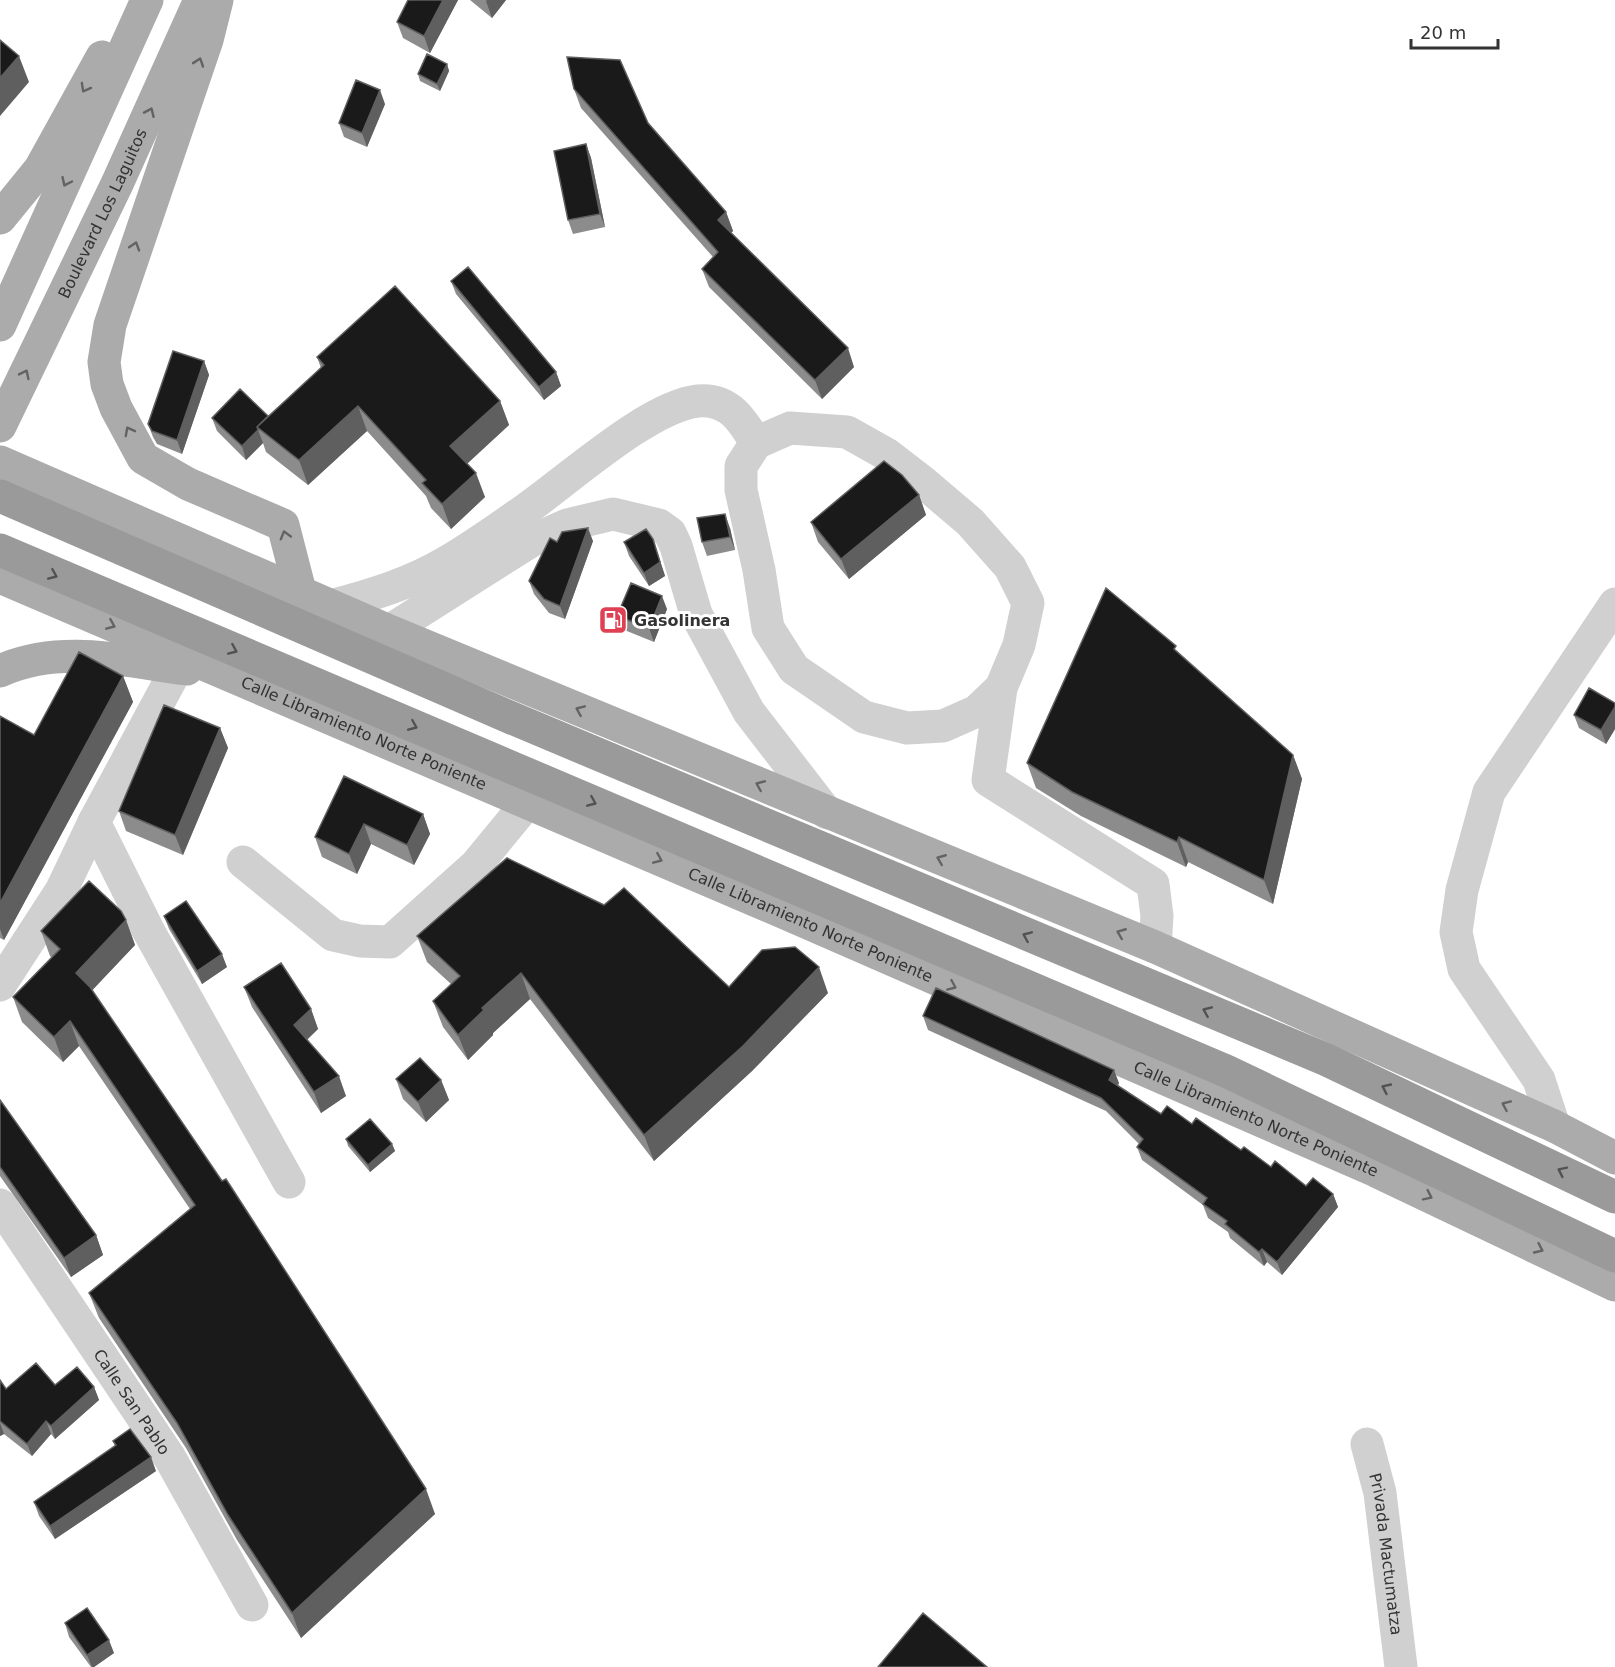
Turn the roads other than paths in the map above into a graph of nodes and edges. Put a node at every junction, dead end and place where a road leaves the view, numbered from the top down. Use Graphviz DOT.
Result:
graph roads {
  1 [pos="134,0"];
  2 [pos="147,0"];
  3 [pos="200,0"];
  4 [pos="217,0"];
  5 [pos="0,218"];
  6 [pos="0,325"];
  7 [pos="0,426"];
  8 [pos="756,443"];
  9 [pos="0,462"];
  10 [pos="0,496"];
  11 [pos="0,550"];
  12 [pos="0,577"];
  13 [pos="300,591"];
  14 [pos="1615,604"];
  15 [pos="334,605"];
  16 [pos="389,631"];
  17 [pos="177,668"];
  18 [pos="0,671"];
  19 [pos="229,675"];
  20 [pos="1001,688"];
  21 [pos="527,803"];
  22 [pos="827,813"];
  23 [pos="94,822"];
  24 [pos="243,862"];
  25 [pos="1155,947"];
  26 [pos="0,985"];
  27 [pos="1554,1126"];
  28 [pos="1615,1158"];
  29 [pos="289,1182"];
  30 [pos="1615,1197"];
  31 [pos="0,1205"];
  32 [pos="1615,1256"];
  33 [pos="1615,1285"];
  34 [pos="1367,1444"];
  35 [pos="252,1605"];
  36 [pos="1401,1667"];
  1 -- 5 [label="main road, one-way"];
  2 -- 6 [label="main road, one-way"];
  7 -- 3 [label="main road, Boulevard Los Laguitos, one-way"];
  13 -- 4 [label="main road, one-way"];
  8 -- 15 [label="lane"];
  8 -- 20 [label="lane"];
  8 -- 20 [label="lane"];
  9 -- 13 [label="main road"];
  30 -- 10 [label="highway, one-way"];
  11 -- 32 [label="highway, Calle Libramiento Norte Poniente, one-way"];
  12 -- 19 [label="main road, Calle Libramiento Norte Poniente, one-way"];
  13 -- 15 [label="main road"];
  14 -- 27 [label="lane"];
  15 -- 16 [label="main road"];
  22 -- 16 [label="main road, one-way"];
  16 -- 22 [label="lane"];
  17 -- 18 [label="main road"];
  17 -- 19 [label="main road"];
  17 -- 23 [label="lane"];
  19 -- 21 [label="main road, Calle Libramiento Norte Poniente"];
  20 -- 25 [label="lane"];
  21 -- 24 [label="lane"];
  21 -- 33 [label="main road, Calle Libramiento Norte Poniente, one-way"];
  25 -- 22 [label="main road, one-way"];
  23 -- 26 [label="lane"];
  23 -- 29 [label="lane"];
  27 -- 25 [label="main road, one-way"];
  27 -- 28 [label="main road"];
  31 -- 35 [label="lane, Calle San Pablo"];
  34 -- 36 [label="lane, Privada Mactumatza"];
}
